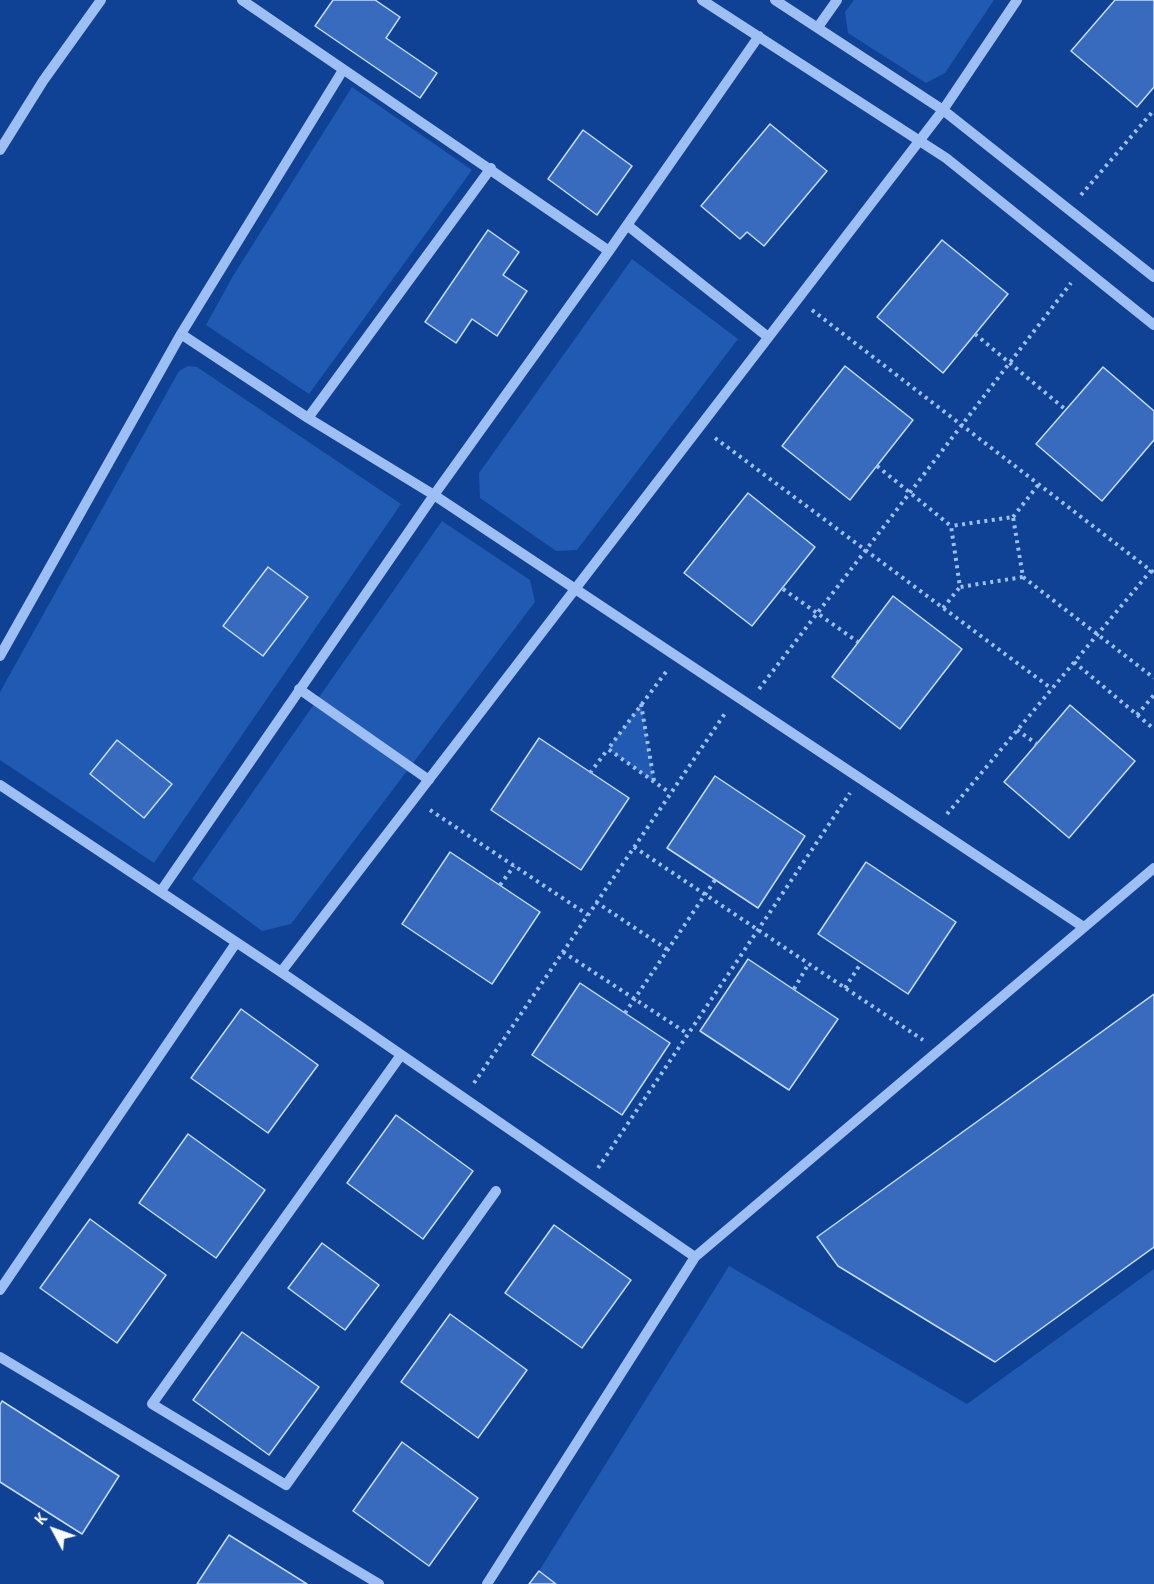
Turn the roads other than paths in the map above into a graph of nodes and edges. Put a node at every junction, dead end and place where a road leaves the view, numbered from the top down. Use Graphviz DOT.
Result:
graph roads {
  1 [pos="101,0"];
  2 [pos="242,0"];
  3 [pos="702,0"];
  4 [pos="775,0"];
  5 [pos="837,0"];
  6 [pos="1017,0"];
  7 [pos="818,27"];
  8 [pos="759,36"];
  9 [pos="344,70"];
  10 [pos="943,110"];
  11 [pos="919,138"];
  12 [pos="0,150"];
  13 [pos="491,168"];
  14 [pos="627,225"];
  15 [pos="609,251"];
  16 [pos="1154,277"];
  17 [pos="1154,325"];
  18 [pos="181,334"];
  19 [pos="768,337"];
  20 [pos="308,418"];
  21 [pos="434,495"];
  22 [pos="576,588"];
  23 [pos="0,656"];
  24 [pos="299,689"];
  25 [pos="429,780"];
  26 [pos="0,785"];
  27 [pos="1154,868"];
  28 [pos="160,891"];
  29 [pos="1082,926"];
  30 [pos="236,943"];
  31 [pos="281,972"];
  32 [pos="401,1054"];
  33 [pos="496,1191"];
  34 [pos="695,1257"];
  35 [pos="0,1290"];
  36 [pos="0,1357"];
  37 [pos="379,1584"];
  38 [pos="487,1584"];
  1 -- 12 [label="street"];
  2 -- 9 [label="street"];
  3 -- 8 [label="street"];
  4 -- 7 [label="street"];
  5 -- 7 [label="street"];
  6 -- 10 [label="street"];
  7 -- 10 [label="street"];
  8 -- 11 [label="street"];
  8 -- 14 [label="street"];
  9 -- 13 [label="street"];
  9 -- 18 [label="street"];
  10 -- 11 [label="street"];
  10 -- 16 [label="street"];
  11 -- 17 [label="street"];
  11 -- 19 [label="street"];
  13 -- 15 [label="street"];
  13 -- 20 [label="street"];
  14 -- 15 [label="street"];
  14 -- 19 [label="street"];
  15 -- 21 [label="street"];
  18 -- 20 [label="street"];
  18 -- 23 [label="street"];
  19 -- 22 [label="street"];
  20 -- 21 [label="street"];
  21 -- 22 [label="street"];
  21 -- 24 [label="street"];
  22 -- 25 [label="street"];
  22 -- 29 [label="street"];
  24 -- 25 [label="street"];
  24 -- 28 [label="street"];
  25 -- 31 [label="street"];
  26 -- 28 [label="street"];
  27 -- 29 [label="street"];
  28 -- 30 [label="street"];
  29 -- 34 [label="street"];
  30 -- 31 [label="street"];
  30 -- 35 [label="street"];
  31 -- 32 [label="street"];
  32 -- 33 [label="street"];
  32 -- 34 [label="street"];
  34 -- 38 [label="street"];
  36 -- 37 [label="street"];
}
